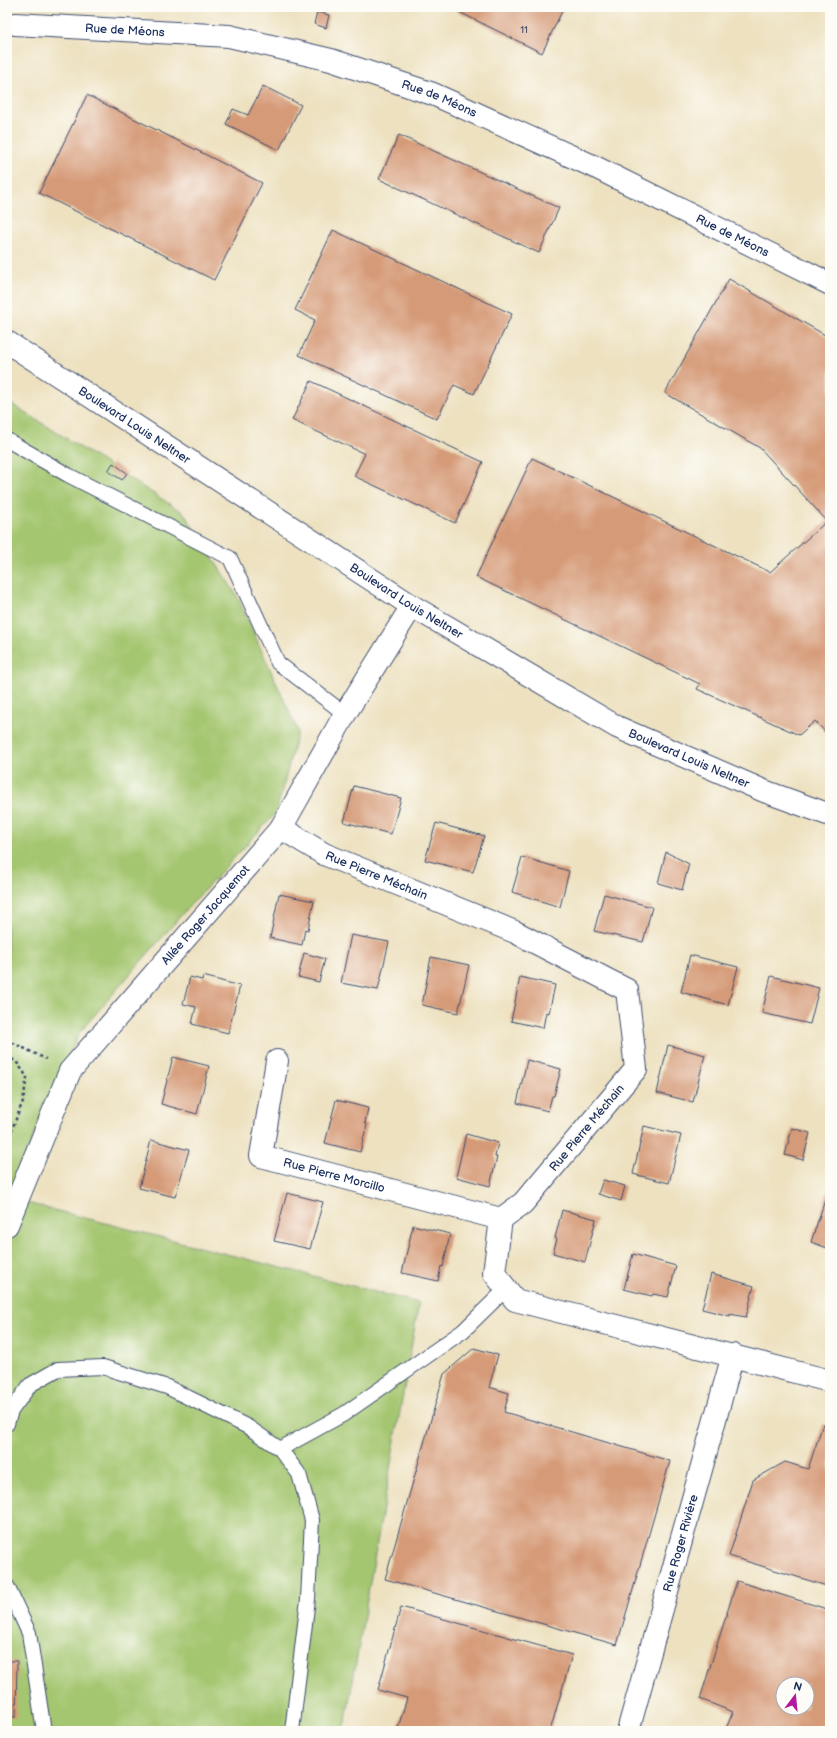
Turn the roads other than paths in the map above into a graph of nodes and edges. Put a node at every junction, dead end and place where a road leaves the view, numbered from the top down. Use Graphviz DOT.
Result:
graph roads {
  1 [pos="12,22"];
  2 [pos="830,284"];
  3 [pos="7,342"];
  4 [pos="7,349"];
  5 [pos="52,373"];
  6 [pos="7,440"];
  7 [pos="412,606"];
  8 [pos="345,714"];
  9 [pos="830,815"];
  10 [pos="281,828"];
  11 [pos="277,1061"];
  12 [pos="501,1219"];
  13 [pos="7,1225"];
  14 [pos="506,1289"];
  15 [pos="733,1355"];
  16 [pos="830,1381"];
  17 [pos="7,1424"];
  18 [pos="280,1449"];
  19 [pos="7,1586"];
  20 [pos="44,1731"];
  21 [pos="292,1731"];
  22 [pos="628,1731"];
  1 -- 2 [label="street, Rue de Méons"];
  3 -- 5 [label="street, Boulevard Louis Neltner"];
  4 -- 5 [label="street"];
  5 -- 7 [label="street, Boulevard Louis Neltner"];
  6 -- 8 [label="lane"];
  7 -- 8 [label="street, Allée Roger Jacquemot"];
  7 -- 9 [label="street, Boulevard Louis Neltner"];
  8 -- 10 [label="street, Allée Roger Jacquemot"];
  10 -- 12 [label="street, Rue Pierre Méchain"];
  10 -- 13 [label="street, Allée Roger Jacquemot"];
  11 -- 12 [label="street, Rue Pierre Morcillo"];
  12 -- 14 [label="street"];
  14 -- 15 [label="street"];
  14 -- 18 [label="lane"];
  15 -- 16 [label="street"];
  15 -- 22 [label="street, Rue Roger Rivière"];
  17 -- 18 [label="lane"];
  18 -- 21 [label="lane"];
  19 -- 20 [label="lane"];
}
